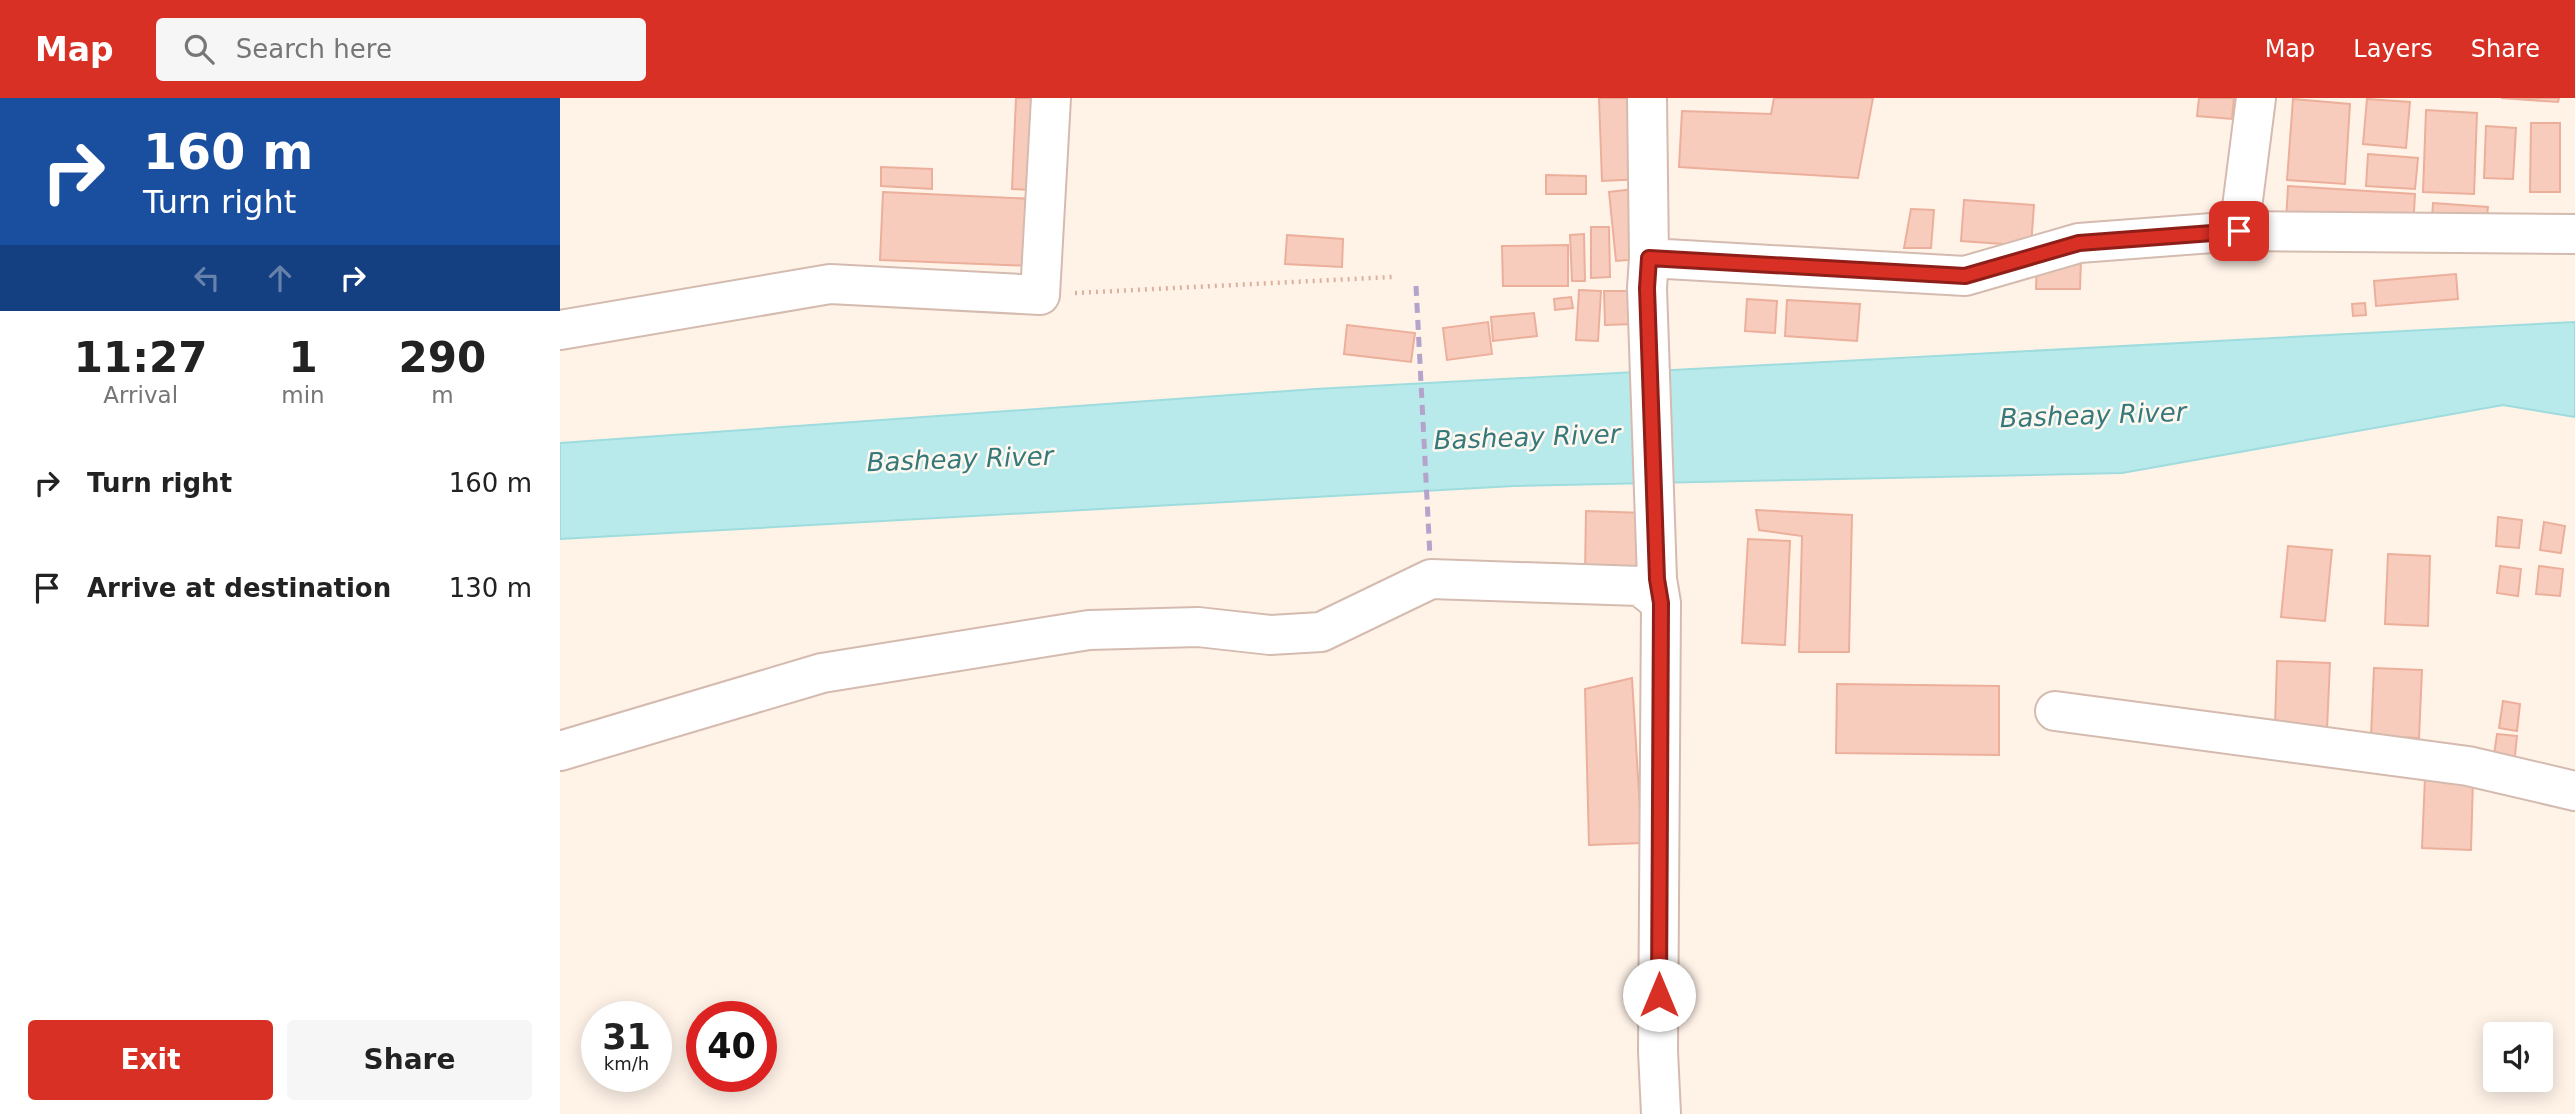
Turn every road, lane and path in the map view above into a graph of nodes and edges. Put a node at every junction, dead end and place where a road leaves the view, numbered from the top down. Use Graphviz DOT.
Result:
graph roads {
  1 [pos="1051,98"];
  2 [pos="1647,98"];
  3 [pos="2256,98"];
  4 [pos="2239,231"];
  5 [pos="2575,234"];
  6 [pos="1648,273"];
  7 [pos="1392,276"];
  8 [pos="1040,295"];
  9 [pos="560,330"];
  10 [pos="1659,591"];
  11 [pos="2055,710"];
  12 [pos="560,751"];
  13 [pos="2575,791"];
  14 [pos="1661,1114"];
  1 -- 8 [label="street"];
  2 -- 6 [label="street"];
  3 -- 4 [label="street"];
  4 -- 5 [label="street"];
  4 -- 6 [label="street"];
  6 -- 10 [label="street"];
  7 -- 8 [label="path"];
  8 -- 9 [label="street"];
  10 -- 12 [label="street"];
  10 -- 14 [label="street"];
  11 -- 13 [label="street"];
}
